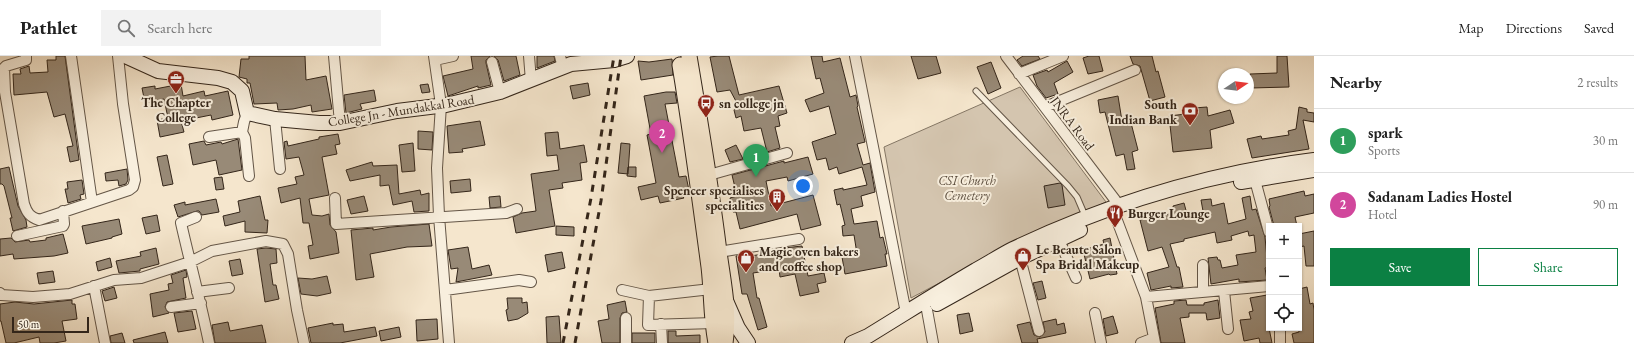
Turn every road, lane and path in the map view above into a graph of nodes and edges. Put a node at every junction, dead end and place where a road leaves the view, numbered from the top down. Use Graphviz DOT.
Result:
graph roads {
  1 [pos="26,56"];
  2 [pos="71,56"];
  3 [pos="118,56"];
  4 [pos="334,56"];
  5 [pos="453,56"];
  6 [pos="529,56"];
  7 [pos="627,56"];
  8 [pos="678,56"];
  9 [pos="688,56"];
  10 [pos="855,56"];
  11 [pos="1006,56"];
  12 [pos="1063,56"];
  13 [pos="130,57"];
  14 [pos="435,58"];
  15 [pos="602,58"];
  16 [pos="492,62"];
  17 [pos="561,62"];
  18 [pos="1135,70"];
  19 [pos="1019,74"];
  20 [pos="531,81"];
  21 [pos="976,91"];
  22 [pos="500,92"];
  23 [pos="441,105"];
  24 [pos="1045,107"];
  25 [pos="248,113"];
  26 [pos="275,119"];
  27 [pos="340,123"];
  28 [pos="242,132"];
  29 [pos="209,137"];
  30 [pos="787,153"];
  31 [pos="1314,160"];
  32 [pos="280,169"];
  33 [pos="1314,170"];
  34 [pos="709,175"];
  35 [pos="249,176"];
  36 [pos="1255,180"];
  37 [pos="335,198"];
  38 [pos="92,202"];
  39 [pos="517,209"];
  40 [pos="1117,210"];
  41 [pos="63,211"];
  42 [pos="439,216"];
  43 [pos="196,218"];
  44 [pos="1086,218"];
  45 [pos="1267,223"];
  46 [pos="16,236"];
  47 [pos="799,239"];
  48 [pos="1059,240"];
  49 [pos="719,252"];
  50 [pos="1020,258"];
  51 [pos="190,262"];
  52 [pos="1203,266"];
  53 [pos="1076,278"];
  54 [pos="531,282"];
  55 [pos="94,286"];
  56 [pos="1266,286"];
  57 [pos="229,288"];
  58 [pos="711,289"];
  59 [pos="445,290"];
  60 [pos="622,290"];
  61 [pos="1203,291"];
  62 [pos="1224,291"];
  63 [pos="197,292"];
  64 [pos="0,293"];
  65 [pos="649,296"];
  66 [pos="1146,296"];
  67 [pos="725,297"];
  68 [pos="201,303"];
  69 [pos="171,307"];
  70 [pos="927,310"];
  71 [pos="906,313"];
  72 [pos="1095,313"];
  73 [pos="626,318"];
  74 [pos="714,323"];
  75 [pos="661,324"];
  76 [pos="1228,329"];
  77 [pos="1039,331"];
  78 [pos="1280,331"];
  79 [pos="1154,341"];
  80 [pos="105,343"];
  81 [pos="209,343"];
  82 [pos="304,343"];
  83 [pos="449,343"];
  84 [pos="626,343"];
  85 [pos="662,343"];
  86 [pos="716,343"];
  87 [pos="725,343"];
  88 [pos="748,343"];
  89 [pos="852,343"];
  90 [pos="870,343"];
  91 [pos="933,343"];
  92 [pos="1101,343"];
  93 [pos="1141,343"];
  94 [pos="1280,343"];
  1 -- 41 [label="street"];
  2 -- 38 [label="street"];
  3 -- 38 [label="street"];
  4 -- 27 [label="street"];
  5 -- 14 [label="street"];
  6 -- 20 [label="street"];
  7 -- 15 [label="main road, College Jn - Mundakkal Road"];
  8 -- 58 [label="main road"];
  9 -- 34 [label="main road"];
  10 -- 71 [label="street"];
  11 -- 19 [label="street, JNRA Road"];
  12 -- 19 [label="street"];
  13 -- 25 [label="main road"];
  14 -- 23 [label="street"];
  15 -- 17 [label="main road, College Jn - Mundakkal Road"];
  16 -- 22 [label="street"];
  17 -- 20 [label="main road, College Jn - Mundakkal Road"];
  18 -- 24 [label="street"];
  19 -- 24 [label="street, JNRA Road"];
  20 -- 22 [label="main road, College Jn - Mundakkal Road"];
  21 -- 44 [label="lane"];
  22 -- 23 [label="main road, College Jn - Mundakkal Road"];
  23 -- 27 [label="main road, College Jn - Mundakkal Road"];
  23 -- 42 [label="street"];
  24 -- 40 [label="street, JNRA Road"];
  25 -- 26 [label="main road, College Jn - Mundakkal Road"];
  25 -- 28 [label="street"];
  26 -- 27 [label="main road, College Jn - Mundakkal Road"];
  26 -- 32 [label="street"];
  28 -- 29 [label="street"];
  28 -- 35 [label="street"];
  30 -- 34 [label="street"];
  31 -- 40 [label="main road"];
  33 -- 36 [label="main road"];
  34 -- 49 [label="main road"];
  36 -- 40 [label="main road"];
  36 -- 45 [label="street"];
  37 -- 42 [label="street"];
  38 -- 41 [label="street"];
  39 -- 42 [label="street"];
  40 -- 44 [label="main road"];
  40 -- 48 [label="main road"];
  40 -- 66 [label="street, JNRA Road"];
  41 -- 46 [label="street"];
  42 -- 59 [label="street"];
  43 -- 51 [label="street"];
  44 -- 71 [label="main road"];
  47 -- 49 [label="street"];
  48 -- 50 [label="main road"];
  48 -- 53 [label="street"];
  49 -- 67 [label="main road"];
  50 -- 70 [label="main road"];
  50 -- 77 [label="street"];
  51 -- 55 [label="street"];
  51 -- 63 [label="street"];
  51 -- 82 [label="street"];
  52 -- 61 [label="street"];
  54 -- 59 [label="street"];
  55 -- 64 [label="street"];
  55 -- 80 [label="street"];
  56 -- 62 [label="street"];
  57 -- 63 [label="street"];
  58 -- 65 [label="street"];
  58 -- 74 [label="main road"];
  59 -- 83 [label="street"];
  60 -- 65 [label="street"];
  61 -- 62 [label="street"];
  61 -- 66 [label="street"];
  62 -- 76 [label="street"];
  63 -- 68 [label="street"];
  65 -- 75 [label="street"];
  66 -- 79 [label="street, JNRA Road"];
  67 -- 87 [label="main road"];
  67 -- 88 [label="main road"];
  68 -- 69 [label="street"];
  68 -- 81 [label="street"];
  70 -- 90 [label="main road"];
  70 -- 91 [label="street"];
  71 -- 89 [label="main road"];
  72 -- 92 [label="street"];
  73 -- 84 [label="street"];
  74 -- 75 [label="street"];
  74 -- 86 [label="main road"];
  75 -- 85 [label="street"];
  78 -- 94 [label="street"];
  79 -- 93 [label="street"];
}
